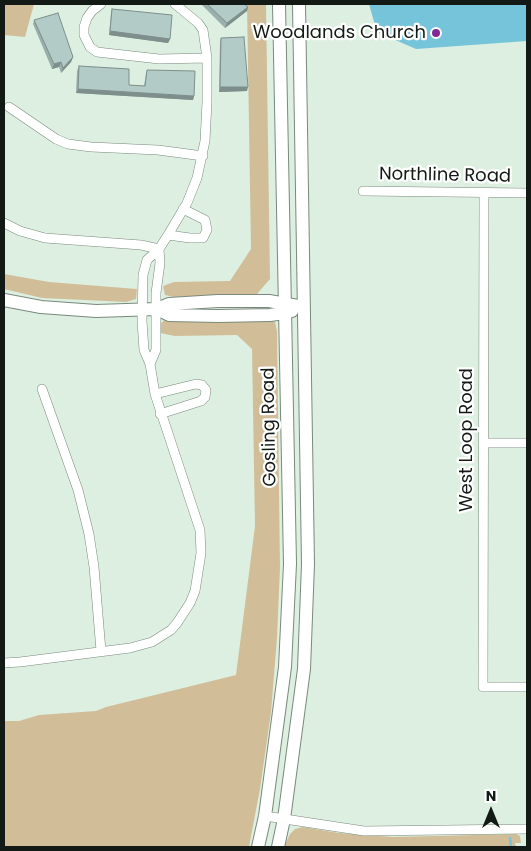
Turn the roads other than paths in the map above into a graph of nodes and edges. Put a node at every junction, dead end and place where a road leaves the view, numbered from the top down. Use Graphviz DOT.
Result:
graph roads {
  1 [pos="101,4"];
  2 [pos="175,4"];
  3 [pos="279,4"];
  4 [pos="298,4"];
  5 [pos="207,58"];
  6 [pos="9,107"];
  7 [pos="202,156"];
  8 [pos="363,191"];
  9 [pos="527,193"];
  10 [pos="484,194"];
  11 [pos="183,209"];
  12 [pos="4,223"];
  13 [pos="168,235"];
  14 [pos="159,249"];
  15 [pos="4,300"];
  16 [pos="304,307"];
  17 [pos="284,308"];
  18 [pos="156,309"];
  19 [pos="142,310"];
  20 [pos="150,364"];
  21 [pos="42,389"];
  22 [pos="155,394"];
  23 [pos="160,414"];
  24 [pos="483,443"];
  25 [pos="527,443"];
  26 [pos="102,651"];
  27 [pos="4,663"];
  28 [pos="527,687"];
  29 [pos="265,816"];
  30 [pos="284,819"];
  31 [pos="527,830"];
  32 [pos="258,847"];
  33 [pos="278,847"];
  1 -- 5 [label="street"];
  2 -- 5 [label="street"];
  3 -- 17 [label="main road, Gosling Road"];
  4 -- 16 [label="main road, Gosling Road"];
  5 -- 7 [label="street"];
  6 -- 7 [label="street"];
  7 -- 11 [label="street"];
  8 -- 10 [label="street, Northline Road"];
  9 -- 10 [label="street, Northline Road"];
  10 -- 24 [label="street, West Loop Road"];
  11 -- 13 [label="street"];
  11 -- 13 [label="street"];
  12 -- 14 [label="street"];
  13 -- 14 [label="street"];
  14 -- 18 [label="street"];
  14 -- 19 [label="street"];
  15 -- 19 [label="main road"];
  16 -- 17 [label="main road"];
  16 -- 30 [label="main road, Gosling Road"];
  17 -- 18 [label="main road"];
  17 -- 29 [label="main road, Gosling Road"];
  18 -- 19 [label="main road"];
  18 -- 20 [label="street"];
  19 -- 20 [label="street"];
  20 -- 22 [label="street"];
  21 -- 26 [label="street"];
  22 -- 23 [label="street"];
  22 -- 23 [label="street"];
  23 -- 26 [label="street"];
  24 -- 25 [label="street"];
  24 -- 28 [label="street, West Loop Road"];
  26 -- 27 [label="street"];
  29 -- 30 [label="street"];
  29 -- 32 [label="main road, Gosling Road"];
  30 -- 31 [label="street"];
  30 -- 33 [label="main road, Gosling Road"];
}
